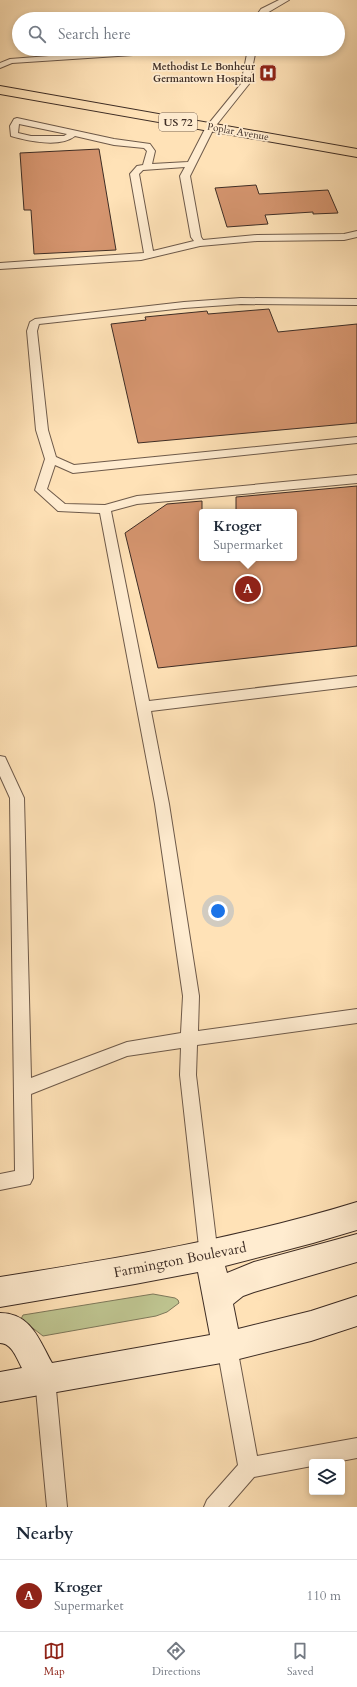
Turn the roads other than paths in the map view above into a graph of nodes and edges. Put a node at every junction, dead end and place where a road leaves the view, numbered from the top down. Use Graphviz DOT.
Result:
graph roads {
  1 [pos="285,0"];
  2 [pos="263,12"];
  3 [pos="86,56"];
  4 [pos="251,56"];
  5 [pos="0,66"];
  6 [pos="0,90"];
  7 [pos="210,127"];
  8 [pos="74,133"];
  9 [pos="357,153"];
  10 [pos="191,164"];
  11 [pos="147,167"];
  12 [pos="357,234"];
  13 [pos="200,243"];
  14 [pos="149,255"];
  15 [pos="0,266"];
  16 [pos="357,302"];
  17 [pos="357,440"];
  18 [pos="51,459"];
  19 [pos="357,479"];
  20 [pos="105,509"];
  21 [pos="357,682"];
  22 [pos="144,707"];
  23 [pos="0,761"];
  24 [pos="357,1016"];
  25 [pos="190,1039"];
  26 [pos="23,1089"];
  27 [pos="0,1182"];
  28 [pos="357,1216"];
  29 [pos="357,1248"];
  30 [pos="209,1256"];
  31 [pos="0,1292"];
  32 [pos="218,1301"];
  33 [pos="357,1311"];
  34 [pos="0,1328"];
  35 [pos="227,1348"];
  36 [pos="45,1380"];
  37 [pos="0,1387"];
  38 [pos="357,1448"];
  39 [pos="249,1468"];
  40 [pos="57,1507"];
  41 [pos="214,1507"];
  1 -- 2 [label="lane"];
  3 -- 5 [label="lane"];
  4 -- 7 [label="lane"];
  6 -- 7 [label="main road, Poplar Avenue / US 72"];
  7 -- 9 [label="main road, Poplar Avenue / US 72"];
  7 -- 10 [label="lane"];
  8 -- 8 [label="lane"];
  8 -- 11 [label="lane"];
  10 -- 11 [label="lane"];
  10 -- 13 [label="lane"];
  11 -- 14 [label="lane"];
  12 -- 13 [label="lane"];
  13 -- 14 [label="lane"];
  14 -- 15 [label="lane"];
  16 -- 18 [label="lane"];
  17 -- 18 [label="lane"];
  18 -- 20 [label="lane"];
  19 -- 20 [label="lane"];
  20 -- 22 [label="lane"];
  21 -- 22 [label="lane"];
  22 -- 25 [label="lane"];
  23 -- 26 [label="lane"];
  24 -- 25 [label="lane"];
  25 -- 26 [label="lane"];
  25 -- 30 [label="lane"];
  26 -- 27 [label="lane"];
  28 -- 30 [label="main road, Farmington Boulevard"];
  29 -- 32 [label="main road"];
  30 -- 31 [label="main road, Farmington Boulevard"];
  30 -- 32 [label="main road"];
  32 -- 35 [label="main road"];
  33 -- 35 [label="main road"];
  34 -- 36 [label="main road"];
  35 -- 36 [label="main road"];
  35 -- 39 [label="lane"];
  36 -- 37 [label="main road"];
  36 -- 40 [label="lane"];
  38 -- 39 [label="lane"];
  39 -- 41 [label="lane"];
}
